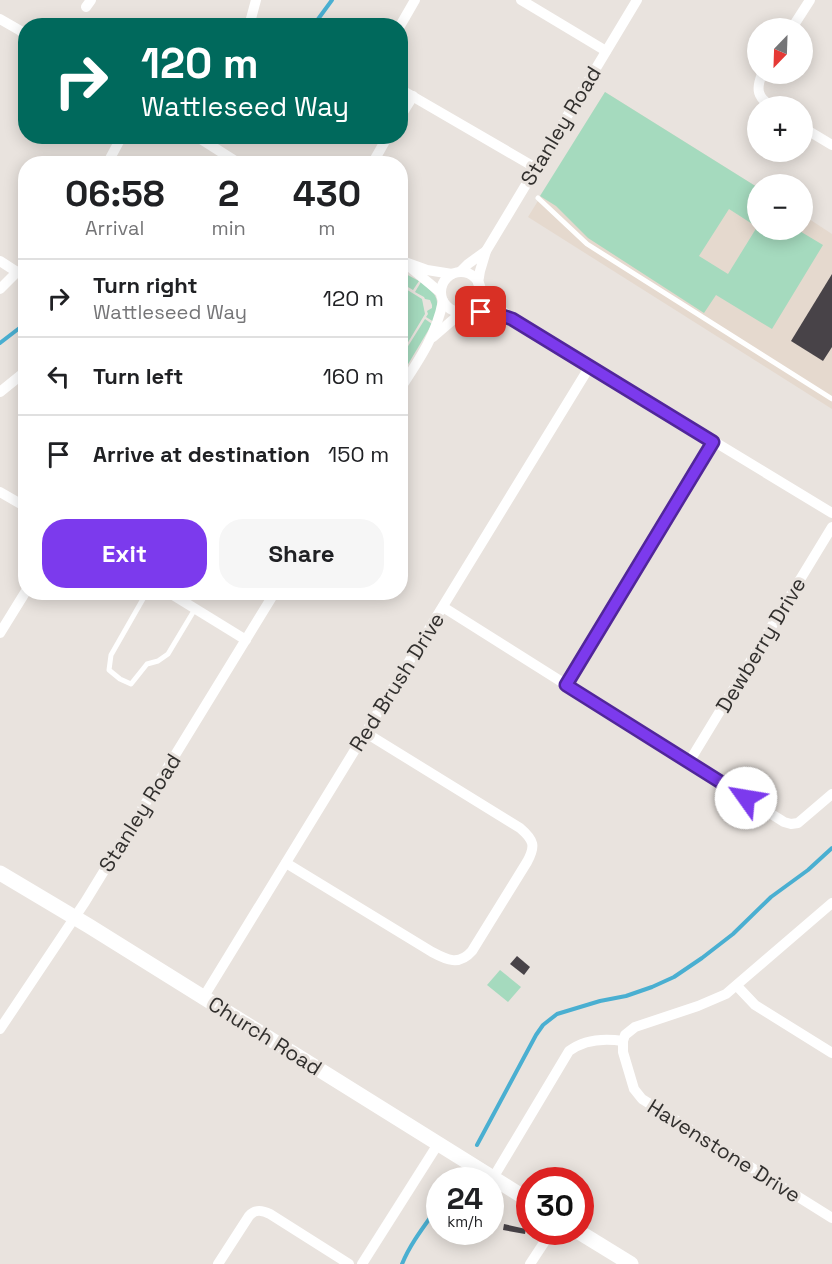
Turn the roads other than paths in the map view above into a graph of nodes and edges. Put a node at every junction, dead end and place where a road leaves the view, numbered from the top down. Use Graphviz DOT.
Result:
graph roads {
  1 [pos="255,0"];
  2 [pos="415,0"];
  3 [pos="521,0"];
  4 [pos="637,0"];
  5 [pos="810,0"];
  6 [pos="251,18"];
  7 [pos="405,18"];
  8 [pos="798,18"];
  9 [pos="0,19"];
  10 [pos="18,29"];
  11 [pos="606,51"];
  12 [pos="408,93"];
  13 [pos="413,96"];
  14 [pos="408,104"];
  15 [pos="813,133"];
  16 [pos="209,144"];
  17 [pos="832,145"];
  18 [pos="227,156"];
  19 [pos="536,168"];
  20 [pos="538,198"];
  21 [pos="486,251"];
  22 [pos="0,261"];
  23 [pos="408,263"];
  24 [pos="408,266"];
  25 [pos="18,270"];
  26 [pos="456,273"];
  27 [pos="18,274"];
  28 [pos="480,288"];
  29 [pos="0,289"];
  30 [pos="442,297"];
  31 [pos="467,311"];
  32 [pos="512,319"];
  33 [pos="431,339"];
  34 [pos="590,366"];
  35 [pos="408,376"];
  36 [pos="18,377"];
  37 [pos="0,392"];
  38 [pos="832,399"];
  39 [pos="713,442"];
  40 [pos="0,492"];
  41 [pos="18,502"];
  42 [pos="832,513"];
  43 [pos="832,527"];
  44 [pos="20,600"];
  45 [pos="142,600"];
  46 [pos="181,600"];
  47 [pos="270,600"];
  48 [pos="443,608"];
  49 [pos="195,609"];
  50 [pos="0,633"];
  51 [pos="246,640"];
  52 [pos="566,685"];
  53 [pos="366,733"];
  54 [pos="689,762"];
  55 [pos="832,794"];
  56 [pos="286,863"];
  57 [pos="0,873"];
  58 [pos="832,903"];
  59 [pos="75,918"];
  60 [pos="736,986"];
  61 [pos="203,998"];
  62 [pos="0,1029"];
  63 [pos="623,1041"];
  64 [pos="832,1053"];
  65 [pos="438,1144"];
  66 [pos="475,1167"];
  67 [pos="500,1167"];
  68 [pos="832,1218"];
  69 [pos="594,1241"];
  70 [pos="542,1245"];
  71 [pos="218,1264"];
  72 [pos="349,1264"];
  73 [pos="362,1264"];
  74 [pos="530,1264"];
  75 [pos="631,1264"];
  1 -- 6 [label="street"];
  2 -- 7 [label="street"];
  3 -- 11 [label="street"];
  4 -- 11 [label="street, Stanley Road"];
  5 -- 8 [label="street"];
  9 -- 10 [label="street"];
  11 -- 19 [label="street, Stanley Road"];
  12 -- 13 [label="street"];
  13 -- 14 [label="street"];
  13 -- 19 [label="street"];
  15 -- 17 [label="street"];
  16 -- 18 [label="street"];
  19 -- 21 [label="street, Stanley Road"];
  20 -- 38 [label="lane"];
  21 -- 26 [label="street, Stanley Road"];
  21 -- 28 [label="street, Stanley Road"];
  22 -- 25 [label="street"];
  23 -- 26 [label="street"];
  24 -- 30 [label="street"];
  26 -- 28 [label="street"];
  26 -- 30 [label="street"];
  27 -- 29 [label="street"];
  28 -- 31 [label="street"];
  28 -- 32 [label="street"];
  30 -- 31 [label="street"];
  30 -- 33 [label="street"];
  31 -- 32 [label="street"];
  31 -- 33 [label="street"];
  32 -- 34 [label="street"];
  33 -- 35 [label="street"];
  34 -- 39 [label="street"];
  34 -- 48 [label="street, Red Brush Drive"];
  36 -- 37 [label="street"];
  39 -- 42 [label="street"];
  39 -- 52 [label="street"];
  40 -- 41 [label="street"];
  43 -- 54 [label="street, Dewberry Drive"];
  44 -- 50 [label="street"];
  45 -- 49 [label="lane"];
  46 -- 49 [label="street"];
  47 -- 51 [label="street, Stanley Road"];
  48 -- 52 [label="street"];
  48 -- 53 [label="street, Red Brush Drive"];
  49 -- 51 [label="street"];
  51 -- 59 [label="street, Stanley Road"];
  52 -- 54 [label="street"];
  53 -- 56 [label="street, Red Brush Drive"];
  53 -- 56 [label="street"];
  54 -- 55 [label="street"];
  56 -- 61 [label="street, Red Brush Drive"];
  57 -- 59 [label="main road, Church Road"];
  58 -- 60 [label="street"];
  59 -- 61 [label="main road, Church Road"];
  59 -- 62 [label="street, Stanley Road"];
  60 -- 63 [label="street"];
  60 -- 64 [label="street"];
  61 -- 65 [label="main road, Church Road"];
  63 -- 67 [label="street"];
  63 -- 68 [label="street, Havenstone Drive"];
  65 -- 66 [label="main road, Church Road"];
  65 -- 73 [label="street"];
  69 -- 75 [label="main road"];
  70 -- 74 [label="street"];
  71 -- 72 [label="street"];
}
